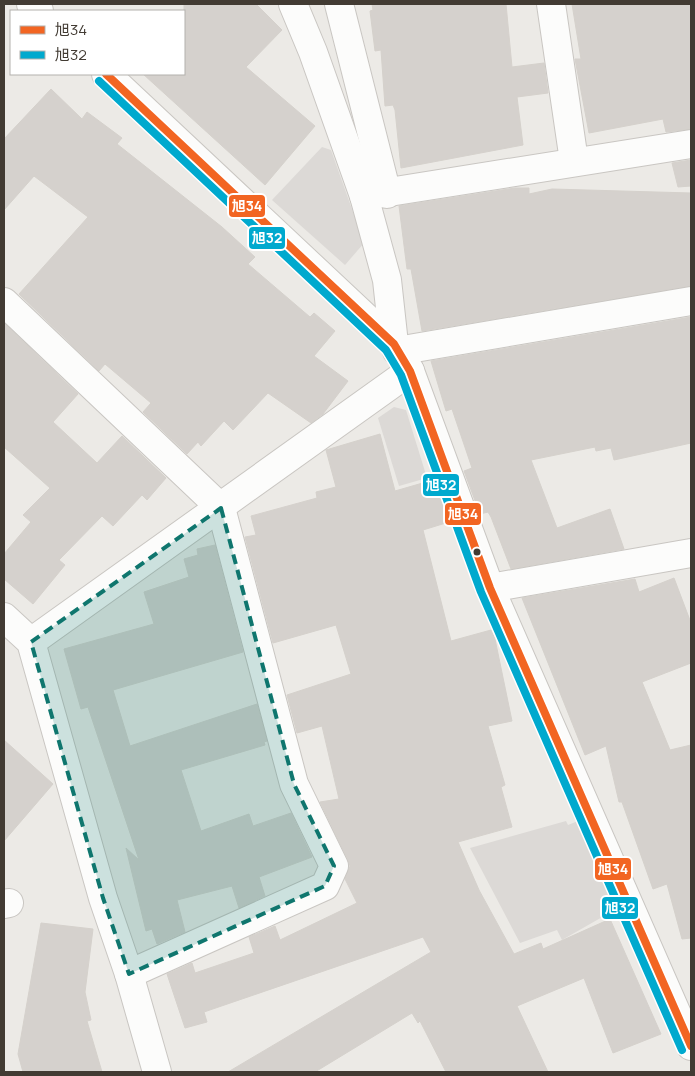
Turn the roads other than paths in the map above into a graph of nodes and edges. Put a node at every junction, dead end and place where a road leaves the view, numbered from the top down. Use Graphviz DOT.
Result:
graph roads {
  1 [pos="293,4"];
  2 [pos="339,4"];
  3 [pos="551,4"];
  4 [pos="107,75"];
  5 [pos="691,144"];
  6 [pos="574,162"];
  7 [pos="375,195"];
  8 [pos="691,301"];
  9 [pos="4,302"];
  10 [pos="400,355"];
  11 [pos="221,508"];
  12 [pos="691,553"];
  13 [pos="490,588"];
  14 [pos="4,617"];
  15 [pos="31,642"];
  16 [pos="129,974"];
  17 [pos="691,1046"];
  18 [pos="157,1072"];
  1 -- 7 [label="street"];
  2 -- 7 [label="street"];
  3 -- 6 [label="street"];
  4 -- 10 [label="street"];
  5 -- 6 [label="street"];
  6 -- 7 [label="street"];
  7 -- 10 [label="street"];
  8 -- 10 [label="street"];
  9 -- 11 [label="street"];
  10 -- 11 [label="street"];
  10 -- 13 [label="street"];
  11 -- 15 [label="street"];
  11 -- 16 [label="street"];
  12 -- 13 [label="street"];
  13 -- 17 [label="street"];
  14 -- 15 [label="street"];
  15 -- 16 [label="street"];
  16 -- 18 [label="street"];
}
